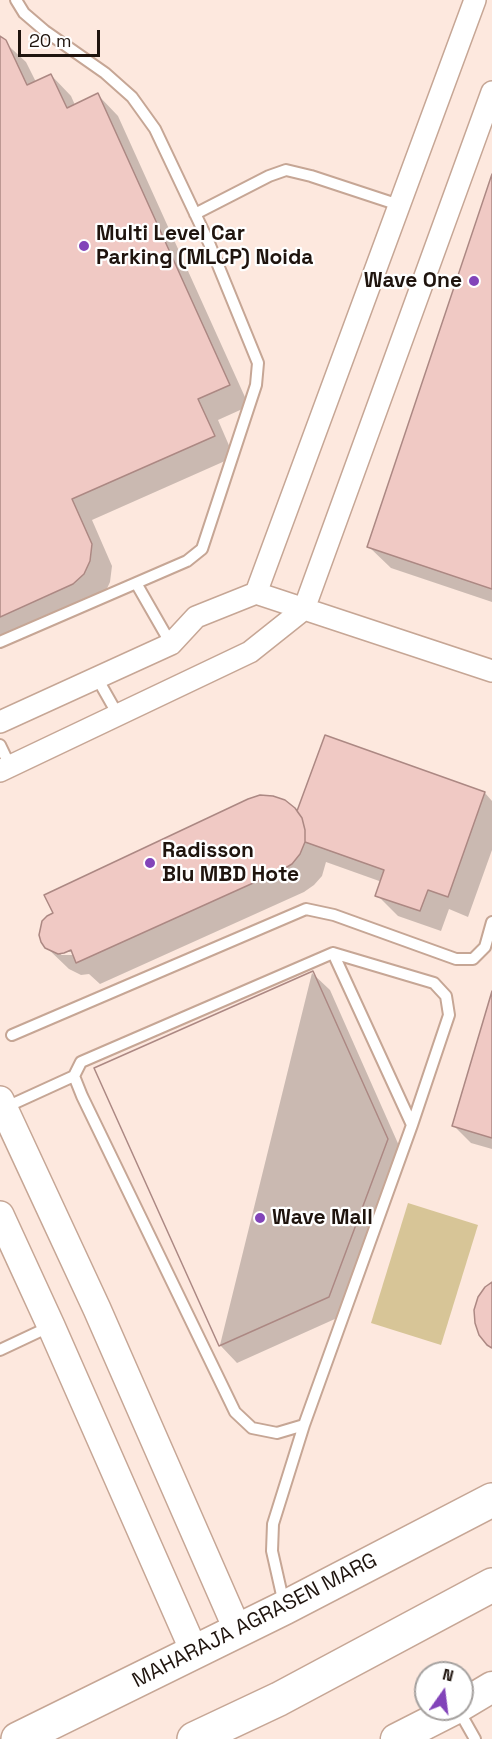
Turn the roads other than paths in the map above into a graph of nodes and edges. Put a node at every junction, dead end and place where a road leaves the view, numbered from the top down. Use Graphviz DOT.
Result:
graph roads {
  1 [pos="16,0"];
  2 [pos="475,0"];
  3 [pos="492,92"];
  4 [pos="399,205"];
  5 [pos="195,214"];
  6 [pos="136,584"];
  7 [pos="256,593"];
  8 [pos="304,609"];
  9 [pos="0,642"];
  10 [pos="171,644"];
  11 [pos="492,671"];
  12 [pos="97,678"];
  13 [pos="118,715"];
  14 [pos="0,722"];
  15 [pos="0,745"];
  16 [pos="5,769"];
  17 [pos="492,922"];
  18 [pos="333,953"];
  19 [pos="12,1035"];
  20 [pos="74,1076"];
  21 [pos="2,1104"];
  22 [pos="412,1125"];
  23 [pos="0,1215"];
  24 [pos="51,1326"];
  25 [pos="0,1350"];
  26 [pos="304,1425"];
  27 [pos="492,1500"];
  28 [pos="492,1585"];
  29 [pos="477,1598"];
  30 [pos="284,1608"];
  31 [pos="238,1631"];
  32 [pos="194,1652"];
  33 [pos="432,1721"];
  34 [pos="474,1721"];
  35 [pos="18,1739"];
  36 [pos="194,1739"];
  37 [pos="396,1739"];
  38 [pos="475,1739"];
  1 -- 5 [label="lane"];
  2 -- 4 [label="street"];
  3 -- 8 [label="street"];
  4 -- 5 [label="lane"];
  4 -- 7 [label="street"];
  5 -- 6 [label="lane"];
  6 -- 9 [label="lane"];
  6 -- 10 [label="lane"];
  7 -- 8 [label="street"];
  7 -- 10 [label="street"];
  8 -- 11 [label="street"];
  8 -- 13 [label="street"];
  10 -- 12 [label="street"];
  12 -- 13 [label="lane"];
  12 -- 14 [label="street"];
  13 -- 16 [label="street"];
  15 -- 16 [label="lane"];
  17 -- 19 [label="lane"];
  18 -- 20 [label="lane"];
  18 -- 22 [label="lane"];
  18 -- 22 [label="lane"];
  20 -- 21 [label="lane"];
  20 -- 26 [label="lane"];
  21 -- 31 [label="street"];
  22 -- 26 [label="lane"];
  23 -- 24 [label="street"];
  24 -- 25 [label="lane"];
  24 -- 32 [label="street"];
  26 -- 30 [label="lane"];
  27 -- 30 [label="main road, MAHARAJA AGRASEN MARG"];
  28 -- 29 [label="main road"];
  29 -- 36 [label="main road"];
  30 -- 31 [label="main road, MAHARAJA AGRASEN MARG"];
  31 -- 32 [label="main road, MAHARAJA AGRASEN MARG"];
  32 -- 35 [label="main road, MAHARAJA AGRASEN MARG"];
  33 -- 37 [label="main road"];
  34 -- 38 [label="lane"];
}
